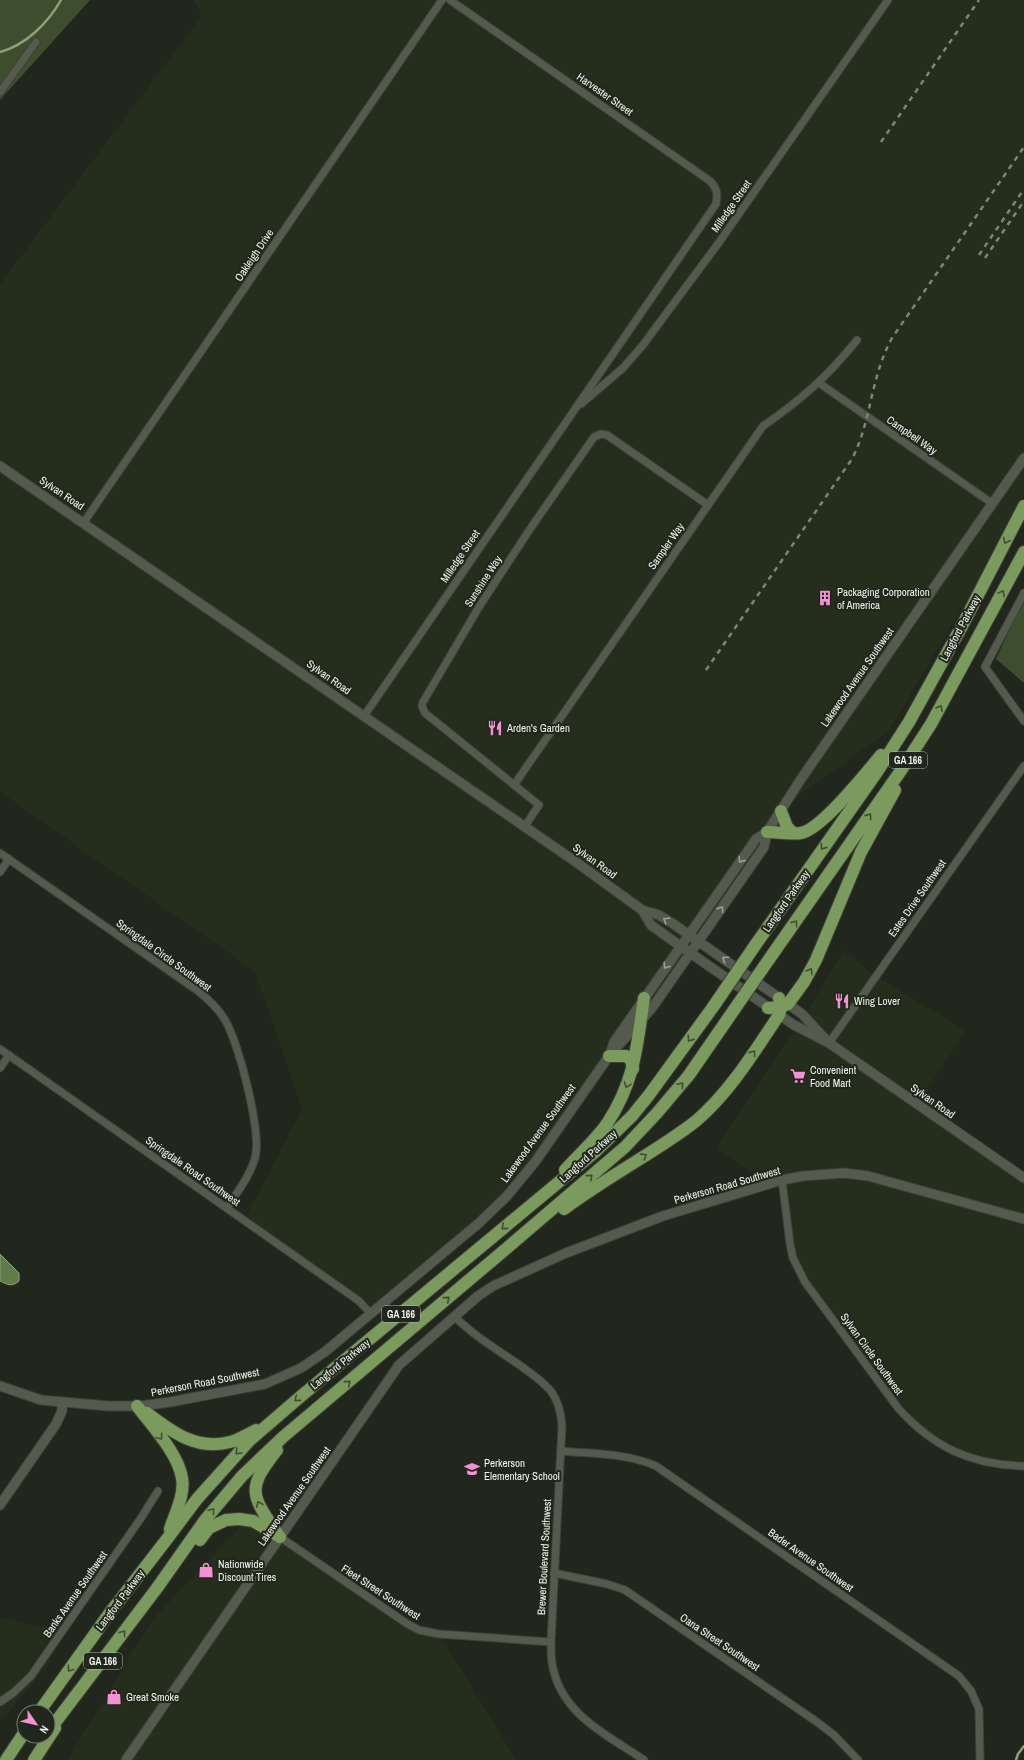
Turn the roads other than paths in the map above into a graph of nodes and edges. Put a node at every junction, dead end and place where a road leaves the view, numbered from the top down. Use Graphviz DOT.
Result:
graph roads {
  1 [pos="442,0"];
  2 [pos="450,0"];
  3 [pos="888,0"];
  4 [pos="36,42"];
  5 [pos="0,92"];
  6 [pos="706,219"];
  7 [pos="857,340"];
  8 [pos="819,383"];
  9 [pos="575,409"];
  10 [pos="1024,458"];
  11 [pos="0,466"];
  12 [pos="993,504"];
  13 [pos="708,505"];
  14 [pos="1024,506"];
  15 [pos="84,522"];
  16 [pos="1024,552"];
  17 [pos="1024,593"];
  18 [pos="364,716"];
  19 [pos="1024,721"];
  20 [pos="909,722"];
  21 [pos="931,724"];
  22 [pos="1024,766"];
  23 [pos="514,784"];
  24 [pos="781,811"];
  25 [pos="525,826"];
  26 [pos="767,832"];
  27 [pos="793,833"];
  28 [pos="0,853"];
  29 [pos="9,859"];
  30 [pos="0,872"];
  31 [pos="642,910"];
  32 [pos="688,934"];
  33 [pos="699,941"];
  34 [pos="680,946"];
  35 [pos="690,953"];
  36 [pos="644,998"];
  37 [pos="779,1006"];
  38 [pos="641,1020"];
  39 [pos="829,1043"];
  40 [pos="0,1049"];
  41 [pos="9,1055"];
  42 [pos="609,1056"];
  43 [pos="0,1068"];
  44 [pos="633,1068"];
  45 [pos="1024,1178"];
  46 [pos="782,1180"];
  47 [pos="534,1202"];
  48 [pos="227,1208"];
  49 [pos="1024,1219"];
  50 [pos="507,1248"];
  51 [pos="371,1314"];
  52 [pos="454,1316"];
  53 [pos="0,1386"];
  54 [pos="62,1402"];
  55 [pos="137,1406"];
  56 [pos="266,1425"];
  57 [pos="297,1426"];
  58 [pos="561,1452"];
  59 [pos="1024,1466"];
  60 [pos="158,1491"];
  61 [pos="0,1505"];
  62 [pos="280,1537"];
  63 [pos="166,1539"];
  64 [pos="554,1573"];
  65 [pos="157,1588"];
  66 [pos="551,1642"];
  67 [pos="0,1702"];
  68 [pos="45,1704"];
  69 [pos="66,1710"];
  70 [pos="56,1722"];
  71 [pos="17,1744"];
  72 [pos="38,1744"];
  73 [pos="8,1757"];
  74 [pos="25,1760"];
  75 [pos="34,1760"];
  76 [pos="126,1760"];
  77 [pos="644,1760"];
  78 [pos="858,1760"];
  79 [pos="980,1760"];
  1 -- 15 [label="street, Oakleigh Drive"];
  2 -- 6 [label="street, Harvester Street"];
  3 -- 9 [label="street, Milledge Street"];
  4 -- 5 [label="street"];
  6 -- 9 [label="street, Milledge Street"];
  7 -- 8 [label="street, Sampler Way"];
  8 -- 12 [label="street, Campbell Way"];
  8 -- 13 [label="street, Sampler Way"];
  9 -- 18 [label="street, Milledge Street"];
  10 -- 12 [label="street, Lakewood Avenue Southwest"];
  11 -- 15 [label="street, Sylvan Road"];
  12 -- 24 [label="street, Lakewood Avenue Southwest"];
  13 -- 23 [label="street, Sampler Way"];
  13 -- 23 [label="street, Sunshine Way"];
  14 -- 20 [label="highway, Langford Parkway / GA 166, one-way"];
  15 -- 18 [label="street, Sylvan Road"];
  21 -- 16 [label="highway, Langford Parkway / GA 166, one-way"];
  17 -- 19 [label="street"];
  18 -- 25 [label="street, Sylvan Road"];
  20 -- 27 [label="highway"];
  20 -- 47 [label="highway, Langford Parkway / GA 166, one-way, bridge"];
  37 -- 21 [label="highway, one-way"];
  50 -- 21 [label="highway, Langford Parkway / GA 166, one-way, bridge"];
  22 -- 39 [label="street, Estes Drive Southwest"];
  23 -- 25 [label="street, Sunshine Way"];
  24 -- 26 [label="street, Lakewood Avenue Southwest"];
  24 -- 27 [label="highway"];
  25 -- 31 [label="street, Sylvan Road"];
  26 -- 27 [label="highway"];
  26 -- 32 [label="street, Lakewood Avenue Southwest, one-way"];
  33 -- 26 [label="street, Lakewood Avenue Southwest, one-way"];
  28 -- 29 [label="street, Springdale Circle Southwest"];
  29 -- 30 [label="street"];
  29 -- 48 [label="street, Springdale Circle Southwest"];
  32 -- 31 [label="street, Sylvan Road, one-way"];
  31 -- 34 [label="street, Sylvan Road"];
  32 -- 33 [label="street, Sylvan Road"];
  32 -- 34 [label="street, Lakewood Avenue Southwest"];
  33 -- 35 [label="street, Lakewood Avenue Southwest"];
  37 -- 33 [label="street, Sylvan Road, one-way"];
  34 -- 35 [label="street, Sylvan Road"];
  34 -- 36 [label="street, Lakewood Avenue Southwest, one-way"];
  35 -- 37 [label="street, Sylvan Road"];
  35 -- 38 [label="street, Lakewood Avenue Southwest"];
  36 -- 38 [label="highway"];
  36 -- 42 [label="street, Lakewood Avenue Southwest"];
  37 -- 39 [label="street, Sylvan Road"];
  37 -- 39 [label="street, Sylvan Road"];
  50 -- 37 [label="highway, one-way"];
  38 -- 42 [label="street, Lakewood Avenue Southwest"];
  38 -- 44 [label="highway"];
  39 -- 45 [label="street, Sylvan Road"];
  40 -- 41 [label="street, Springdale Road Southwest"];
  41 -- 43 [label="street"];
  41 -- 48 [label="street, Springdale Road Southwest"];
  42 -- 44 [label="highway"];
  42 -- 51 [label="street, Lakewood Avenue Southwest"];
  44 -- 47 [label="highway, one-way"];
  46 -- 49 [label="street, Perkerson Road Southwest"];
  46 -- 52 [label="street, Perkerson Road Southwest"];
  46 -- 59 [label="street, Sylvan Circle Southwest"];
  47 -- 56 [label="highway, Langford Parkway / GA 166, one-way"];
  48 -- 51 [label="street, Springdale Road Southwest"];
  57 -- 50 [label="highway, Langford Parkway / GA 166, one-way"];
  51 -- 55 [label="street, Perkerson Road Southwest"];
  52 -- 58 [label="street, Brewer Boulevard Southwest"];
  52 -- 62 [label="street, Lakewood Avenue Southwest"];
  53 -- 54 [label="street, Perkerson Road Southwest"];
  54 -- 55 [label="street, Perkerson Road Southwest"];
  54 -- 61 [label="street"];
  55 -- 56 [label="highway"];
  55 -- 63 [label="highway, one-way"];
  56 -- 63 [label="highway, Langford Parkway / GA 166, one-way"];
  62 -- 57 [label="highway, one-way"];
  65 -- 57 [label="highway, Langford Parkway / GA 166, one-way"];
  58 -- 64 [label="street, Brewer Boulevard Southwest"];
  58 -- 79 [label="street, Bader Avenue Southwest"];
  60 -- 67 [label="street, Banks Avenue Southwest"];
  62 -- 65 [label="highway"];
  62 -- 66 [label="street, Fleet Street Southwest"];
  62 -- 76 [label="street, Lakewood Avenue Southwest"];
  63 -- 68 [label="highway, Langford Parkway / GA 166, one-way"];
  64 -- 66 [label="street, Brewer Boulevard Southwest"];
  64 -- 78 [label="street, Oana Street Southwest"];
  69 -- 65 [label="highway, Langford Parkway / GA 166, one-way"];
  66 -- 77 [label="street, Brewer Boulevard Southwest"];
  69 -- 70 [label="highway, Langford Parkway / GA 166"];
  69 -- 75 [label="highway"];
  71 -- 73 [label="highway"];
  72 -- 74 [label="highway"];
}
